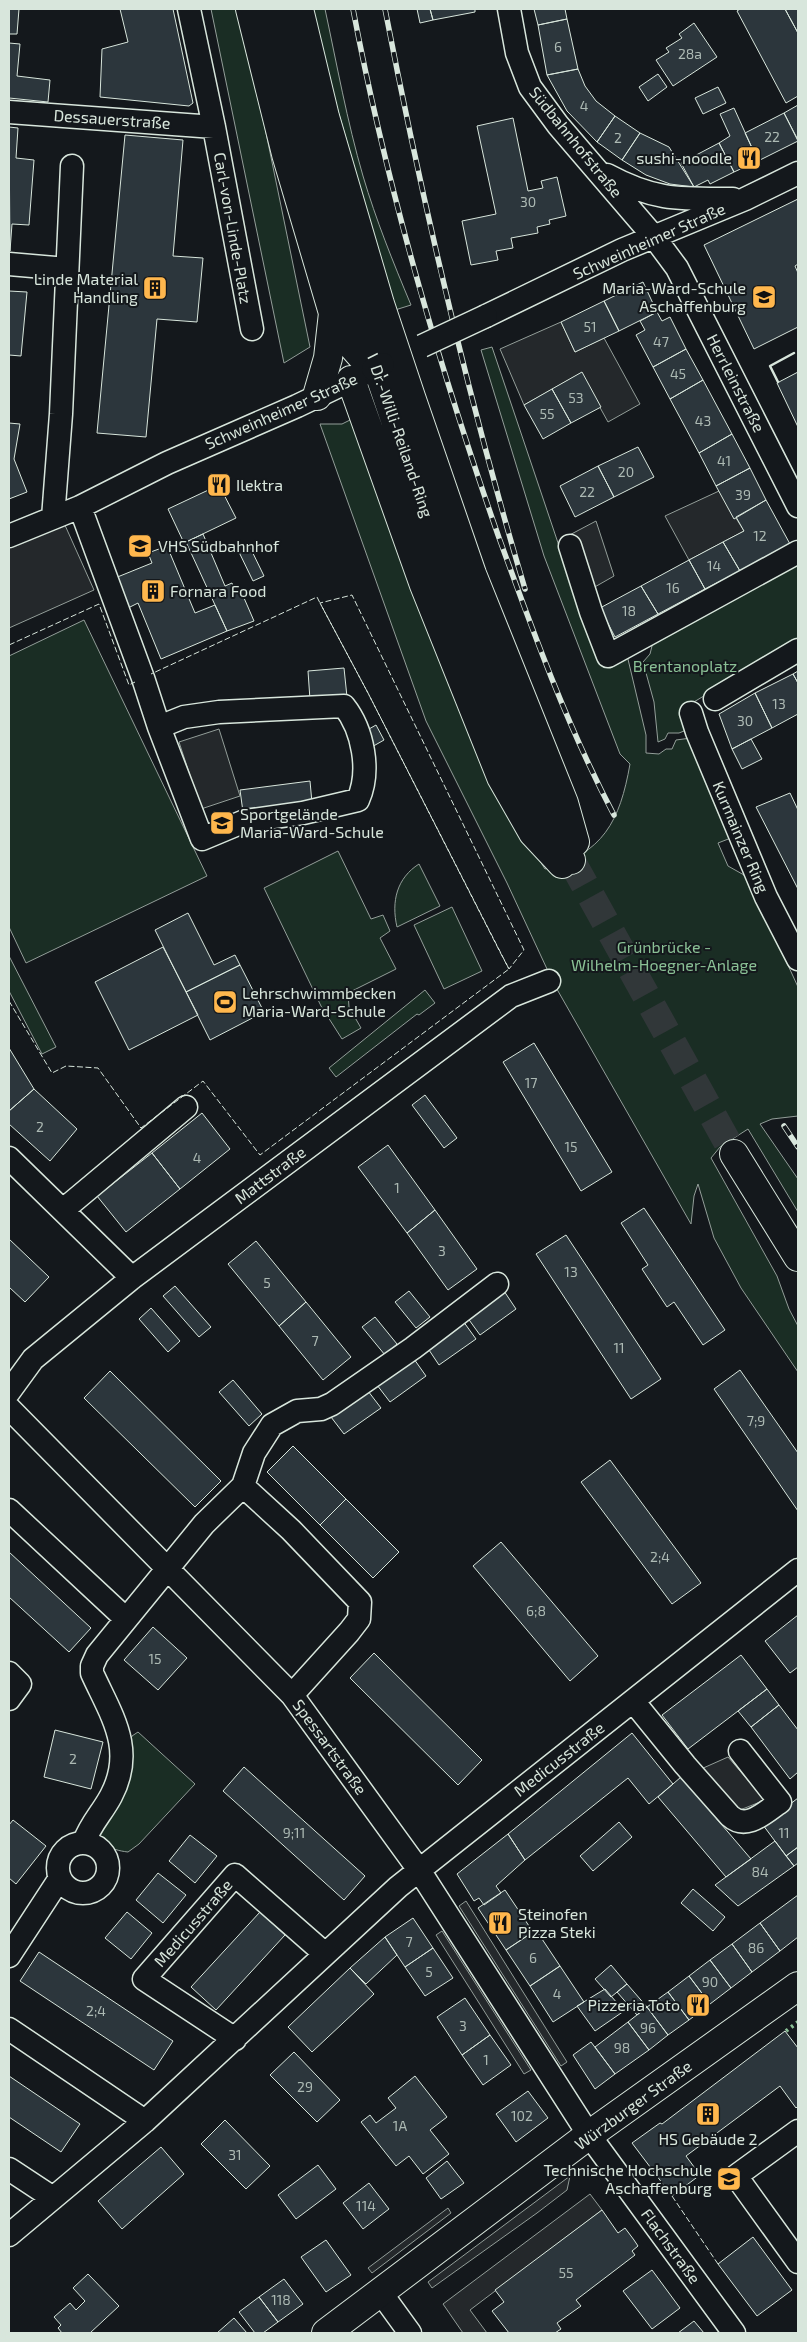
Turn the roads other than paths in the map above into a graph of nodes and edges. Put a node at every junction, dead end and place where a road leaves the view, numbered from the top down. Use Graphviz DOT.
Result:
graph roads {
  1 [pos="189,9"];
  2 [pos="250,9"];
  3 [pos="271,9"];
  4 [pos="299,9"];
  5 [pos="508,9"];
  6 [pos="9,112"];
  7 [pos="214,127"];
  8 [pos="72,166"];
  9 [pos="597,169"];
  10 [pos="798,173"];
  11 [pos="745,199"];
  12 [pos="654,237"];
  13 [pos="9,264"];
  14 [pos="68,269"];
  15 [pos="333,313"];
  16 [pos="252,329"];
  17 [pos="373,369"];
  18 [pos="317,396"];
  19 [pos="798,506"];
  20 [pos="80,507"];
  21 [pos="53,518"];
  22 [pos="9,536"];
  23 [pos="570,546"];
  24 [pos="798,552"];
  25 [pos="798,650"];
  26 [pos="715,699"];
  27 [pos="691,713"];
  28 [pos="159,727"];
  29 [pos="571,860"];
  30 [pos="798,959"];
  31 [pos="549,981"];
  32 [pos="186,1108"];
  33 [pos="734,1154"];
  34 [pos="9,1158"];
  35 [pos="63,1210"];
  36 [pos="798,1257"];
  37 [pos="132,1278"];
  38 [pos="497,1284"];
  39 [pos="9,1392"];
  40 [pos="9,1408"];
  41 [pos="243,1486"];
  42 [pos="9,1510"];
  43 [pos="166,1569"];
  44 [pos="798,1570"];
  45 [pos="126,1619"];
  46 [pos="9,1673"];
  47 [pos="292,1695"];
  48 [pos="9,1700"];
  49 [pos="633,1700"];
  50 [pos="740,1751"];
  51 [pos="84,1842"];
  52 [pos="419,1870"];
  53 [pos="60,1878"];
  54 [pos="324,1954"];
  55 [pos="9,1956"];
  56 [pos="798,1986"];
  57 [pos="9,2029"];
  58 [pos="235,2039"];
  59 [pos="145,2120"];
  60 [pos="798,2131"];
  61 [pos="589,2135"];
  62 [pos="9,2169"];
  63 [pos="52,2198"];
  64 [pos="9,2235"];
  65 [pos="798,2262"];
  66 [pos="380,2293"];
  67 [pos="326,2333"];
  68 [pos="410,2333"];
  69 [pos="734,2333"];
  1 -- 7 [label="street, Carl-von-Linde-Platz"];
  2 -- 15 [label="main road"];
  3 -- 29 [label="main road, Dr.-Willi-Reiland-Ring"];
  4 -- 17 [label="main road"];
  5 -- 9 [label="street, Südbahnhofstraße"];
  6 -- 7 [label="street, Dessauerstraße"];
  7 -- 16 [label="street, Carl-von-Linde-Platz"];
  8 -- 14 [label="street"];
  9 -- 11 [label="street, Schweinheimer Straße"];
  9 -- 12 [label="street, Südbahnhofstraße"];
  10 -- 11 [label="street, Schweinheimer Straße"];
  11 -- 12 [label="street, Schweinheimer Straße"];
  12 -- 17 [label="street, Schweinheimer Straße, bridge"];
  12 -- 19 [label="street, Herrleinstraße"];
  13 -- 14 [label="street"];
  14 -- 21 [label="street"];
  15 -- 17 [label="main road"];
  15 -- 18 [label="main road"];
  17 -- 18 [label="street, Schweinheimer Straße"];
  17 -- 29 [label="main road"];
  17 -- 29 [label="main road"];
  18 -- 20 [label="street, Schweinheimer Straße"];
  20 -- 21 [label="street, Schweinheimer Straße"];
  20 -- 28 [label="street"];
  21 -- 22 [label="street, Schweinheimer Straße"];
  23 -- 24 [label="street"];
  25 -- 26 [label="street"];
  27 -- 30 [label="street, Kurmainzer Ring"];
  28 -- 28 [label="street"];
  31 -- 37 [label="street, Mattstraße"];
  32 -- 35 [label="street"];
  33 -- 36 [label="main road"];
  34 -- 35 [label="street"];
  35 -- 37 [label="street"];
  37 -- 39 [label="street, Mattstraße"];
  38 -- 41 [label="street"];
  40 -- 43 [label="street, Spessartstraße"];
  41 -- 43 [label="street"];
  41 -- 47 [label="street"];
  42 -- 45 [label="street"];
  43 -- 45 [label="street"];
  43 -- 47 [label="street, Spessartstraße"];
  44 -- 49 [label="street, Medicusstraße"];
  45 -- 51 [label="street"];
  46 -- 48 [label="street"];
  47 -- 52 [label="street, Spessartstraße"];
  49 -- 50 [label="street"];
  49 -- 52 [label="street, Medicusstraße"];
  51 -- 53 [label="street"];
  51 -- 53 [label="street"];
  52 -- 54 [label="street, Medicusstraße"];
  52 -- 61 [label="street, Spessartstraße"];
  53 -- 55 [label="street"];
  54 -- 58 [label="street, Medicusstraße"];
  54 -- 58 [label="street, Medicusstraße"];
  56 -- 61 [label="main road, Würzburger Straße"];
  57 -- 59 [label="street"];
  58 -- 59 [label="street, Medicusstraße"];
  59 -- 63 [label="street, Medicusstraße"];
  60 -- 65 [label="street"];
  61 -- 66 [label="main road, Würzburger Straße"];
  61 -- 69 [label="street, Flachstraße"];
  62 -- 63 [label="street"];
  63 -- 64 [label="street, Medicusstraße"];
  66 -- 67 [label="main road, Würzburger Straße"];
  66 -- 68 [label="street"];
}
